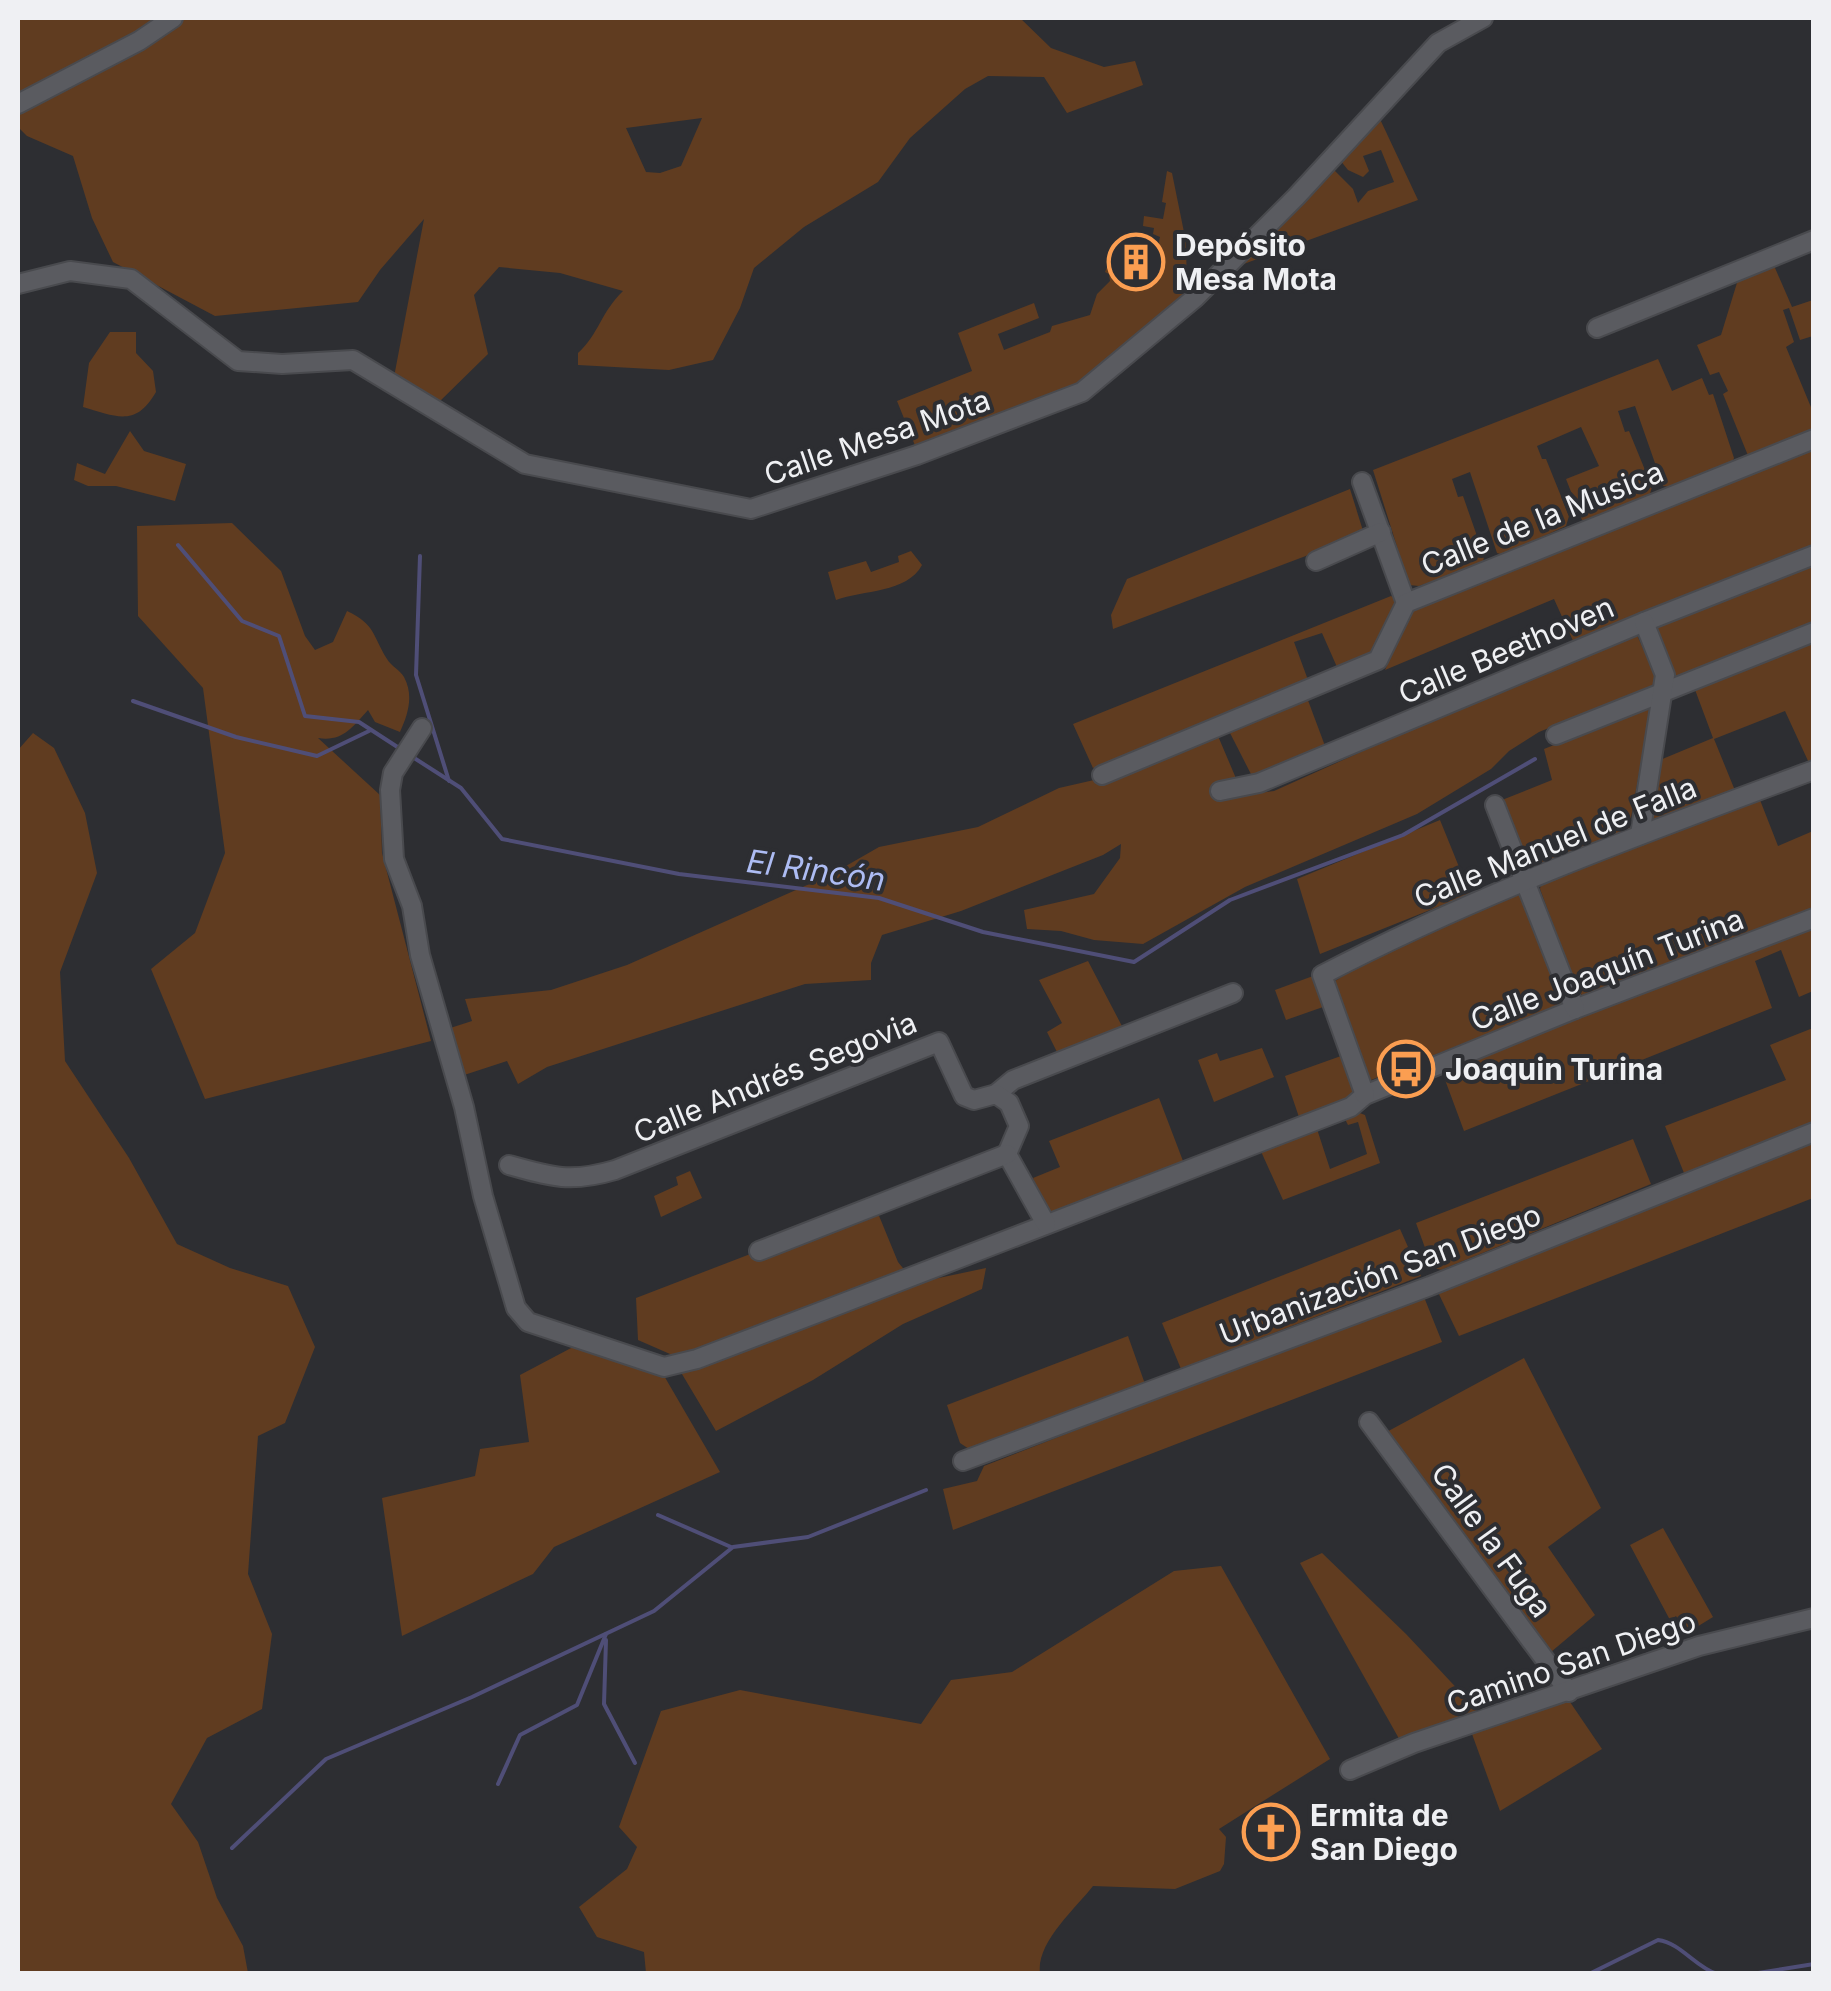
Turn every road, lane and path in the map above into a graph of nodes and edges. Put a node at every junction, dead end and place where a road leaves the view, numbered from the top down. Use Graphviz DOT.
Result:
graph roads {
  1 [pos="173,18"];
  2 [pos="1483,18"];
  3 [pos="18,104"];
  4 [pos="1814,240"];
  5 [pos="18,284"];
  6 [pos="1596,328"];
  7 [pos="1814,440"];
  8 [pos="1362,482"];
  9 [pos="1381,532"];
  10 [pos="1814,555"];
  11 [pos="1316,560"];
  12 [pos="1406,602"];
  13 [pos="1644,622"];
  14 [pos="1814,632"];
  15 [pos="1665,690"];
  16 [pos="422,728"];
  17 [pos="1556,735"];
  18 [pos="1814,770"];
  19 [pos="1102,775"];
  20 [pos="1220,791"];
  21 [pos="1495,805"];
  22 [pos="1640,835"];
  23 [pos="1527,881"];
  24 [pos="1814,918"];
  25 [pos="1233,993"];
  26 [pos="1576,1009"];
  27 [pos="996,1094"];
  28 [pos="1365,1095"];
  29 [pos="1814,1132"];
  30 [pos="1007,1154"];
  31 [pos="509,1165"];
  32 [pos="1046,1224"];
  33 [pos="759,1251"];
  34 [pos="1369,1422"];
  35 [pos="963,1461"];
  36 [pos="1814,1618"];
  37 [pos="1568,1692"];
  38 [pos="1350,1770"];
  1 -- 3 [label="street"];
  2 -- 5 [label="street, Calle Mesa Mota"];
  4 -- 6 [label="street"];
  7 -- 12 [label="street, Calle de la Musica"];
  8 -- 9 [label="street"];
  9 -- 11 [label="street"];
  9 -- 12 [label="street"];
  10 -- 13 [label="street, Calle Beethoven"];
  12 -- 19 [label="street, Calle de la Musica"];
  13 -- 15 [label="street"];
  13 -- 20 [label="street, Calle Beethoven"];
  14 -- 15 [label="street"];
  15 -- 17 [label="street"];
  15 -- 22 [label="street"];
  16 -- 32 [label="street, Calle Joaquín Turina"];
  18 -- 22 [label="street, Calle Manuel de Falla"];
  21 -- 23 [label="street"];
  22 -- 23 [label="street, Calle Manuel de Falla"];
  23 -- 26 [label="street"];
  23 -- 28 [label="street, Calle Manuel de Falla"];
  24 -- 26 [label="street, Calle Joaquín Turina"];
  25 -- 27 [label="street"];
  26 -- 28 [label="street, Calle Joaquín Turina"];
  27 -- 30 [label="street"];
  27 -- 31 [label="street, Calle Andrés Segovia"];
  28 -- 32 [label="street, Calle Joaquín Turina"];
  29 -- 35 [label="street, Urbanización San Diego"];
  30 -- 32 [label="street"];
  30 -- 33 [label="street"];
  34 -- 37 [label="street, Calle la Fuga"];
  36 -- 37 [label="street, Camino San Diego"];
  37 -- 38 [label="street, Camino San Diego"];
}
